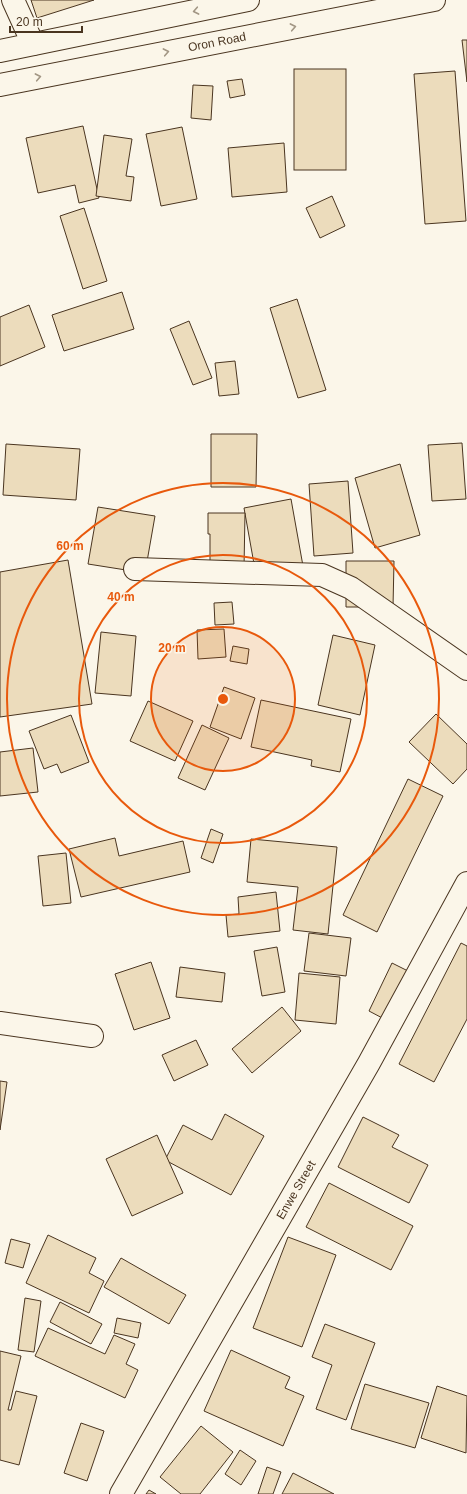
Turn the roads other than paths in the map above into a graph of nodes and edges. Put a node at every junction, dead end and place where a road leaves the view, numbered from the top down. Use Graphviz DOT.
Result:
graph roads {
  1 [pos="13,0"];
  2 [pos="248,0"];
  3 [pos="434,0"];
  4 [pos="33,44"];
  5 [pos="0,51"];
  6 [pos="0,85"];
  7 [pos="135,569"];
  8 [pos="467,668"];
  9 [pos="467,883"];
  10 [pos="0,1023"];
  11 [pos="92,1036"];
  12 [pos="121,1494"];
  1 -- 4 [label="main road"];
  2 -- 4 [label="main road, one-way"];
  6 -- 3 [label="main road, Oron Road, one-way"];
  4 -- 5 [label="main road"];
  7 -- 8 [label="main road"];
  9 -- 12 [label="main road, Enwe Street"];
  10 -- 11 [label="main road"];
}
